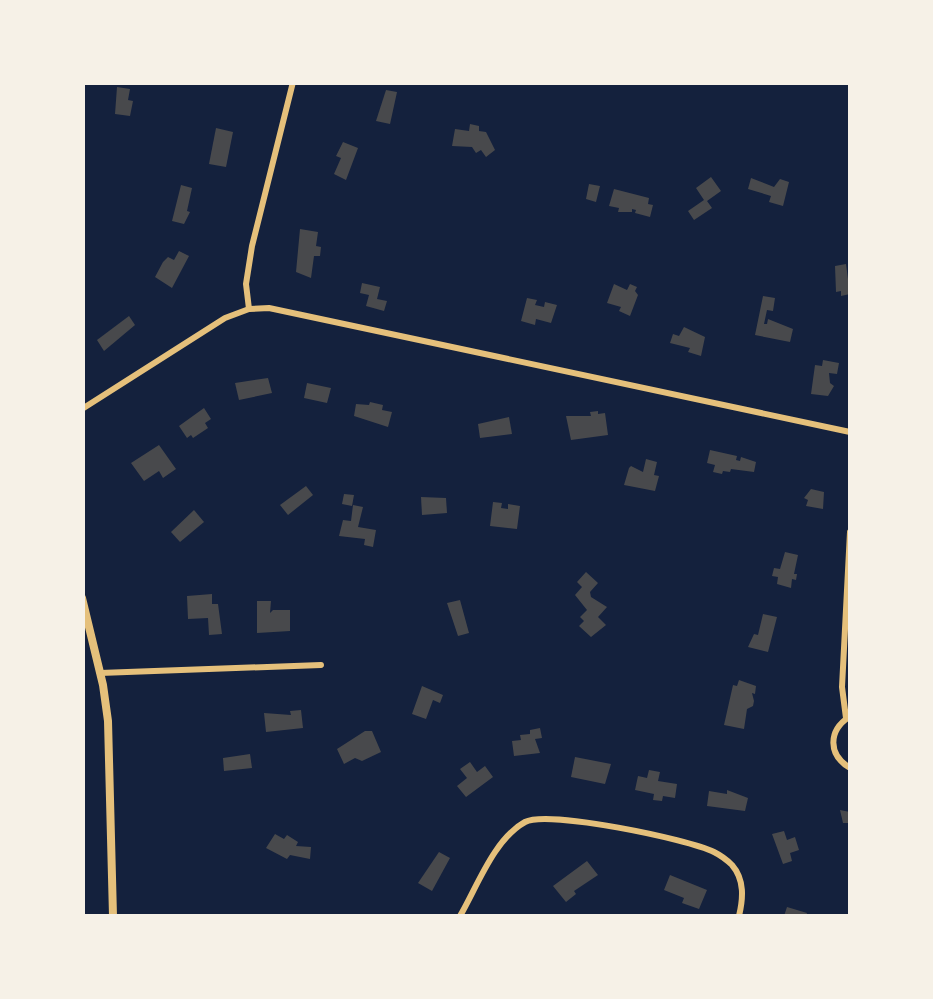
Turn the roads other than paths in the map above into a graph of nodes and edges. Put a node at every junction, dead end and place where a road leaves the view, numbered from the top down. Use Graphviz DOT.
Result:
graph roads {
  1 [pos="293,82"];
  2 [pos="249,309"];
  3 [pos="82,409"];
  4 [pos="850,432"];
  5 [pos="850,532"];
  6 [pos="82,598"];
  7 [pos="322,665"];
  8 [pos="100,674"];
  9 [pos="848,718"];
  10 [pos="850,768"];
  11 [pos="113,916"];
  12 [pos="460,916"];
  13 [pos="739,916"];
  1 -- 2 [label="street"];
  2 -- 3 [label="street"];
  2 -- 4 [label="street"];
  5 -- 9 [label="street"];
  6 -- 8 [label="street"];
  7 -- 8 [label="street"];
  8 -- 11 [label="street"];
  9 -- 10 [label="street"];
  12 -- 13 [label="street"];
}
